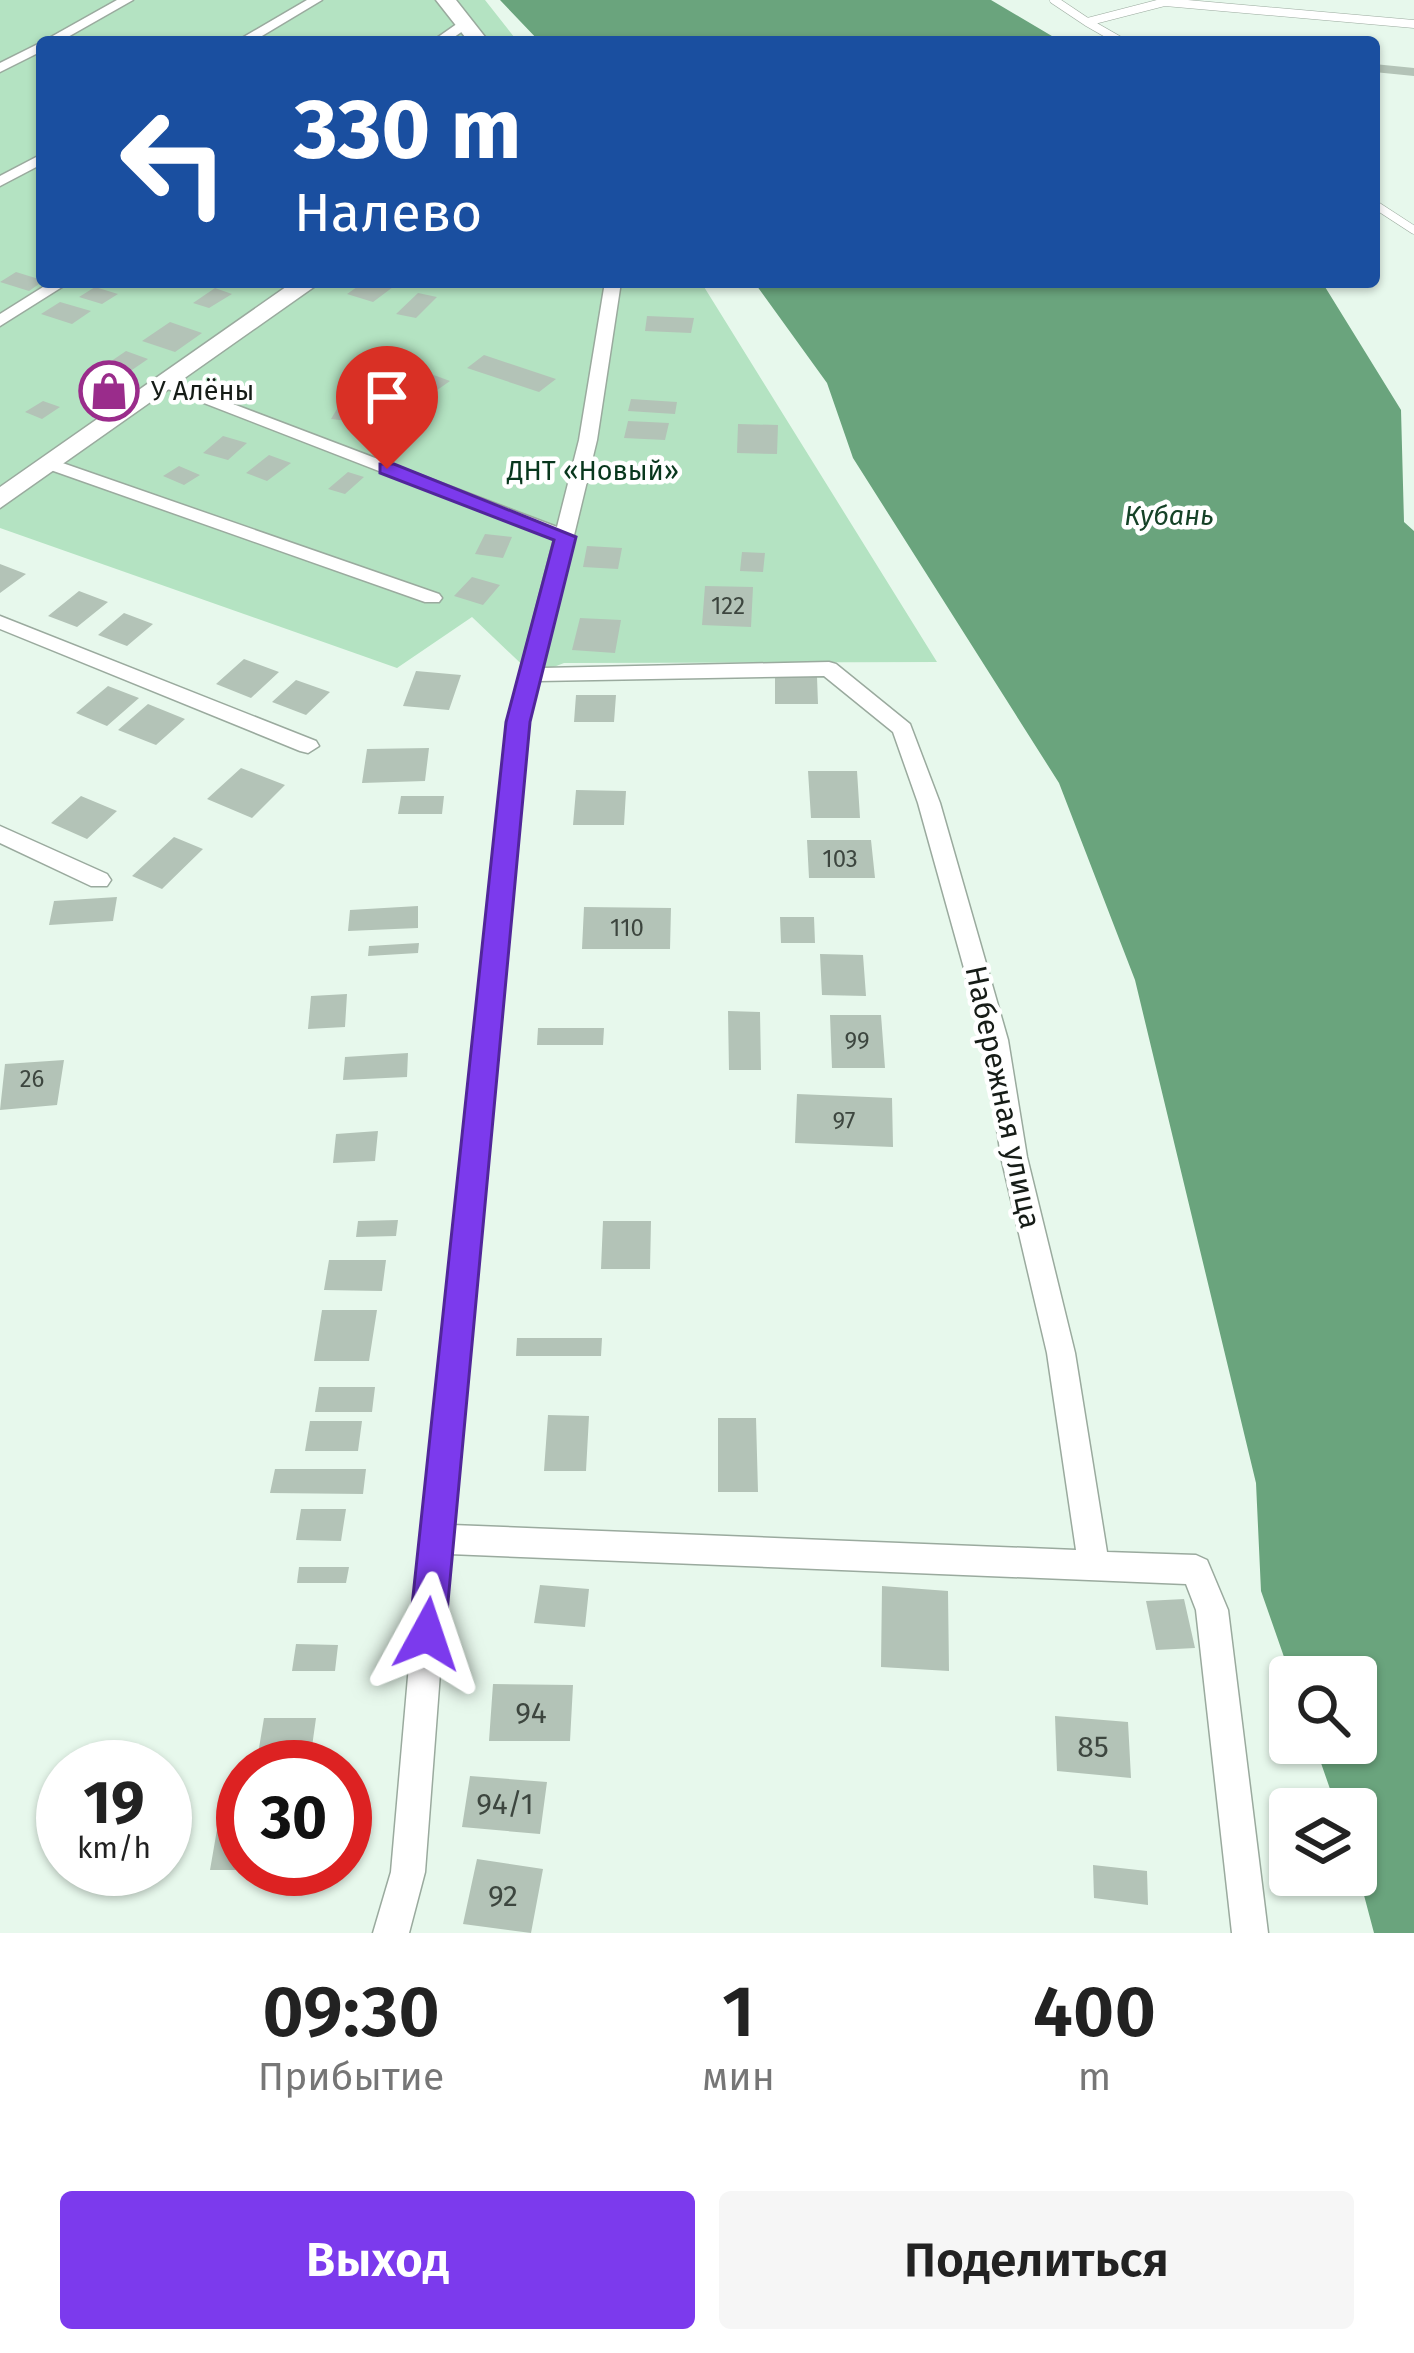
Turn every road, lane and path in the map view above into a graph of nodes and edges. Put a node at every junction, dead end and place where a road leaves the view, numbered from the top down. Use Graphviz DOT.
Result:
graph roads {
  1 [pos="128,0"];
  2 [pos="316,0"];
  3 [pos="446,0"];
  4 [pos="1054,0"];
  5 [pos="1087,22"];
  6 [pos="466,24"];
  7 [pos="1414,24"];
  8 [pos="61,36"];
  9 [pos="253,36"];
  10 [pos="448,36"];
  11 [pos="475,36"];
  12 [pos="1112,36"];
  13 [pos="36,49"];
  14 [pos="0,68"];
  15 [pos="36,161"];
  16 [pos="0,182"];
  17 [pos="1380,208"];
  18 [pos="1414,230"];
  19 [pos="52,288"];
  20 [pos="300,288"];
  21 [pos="612,288"];
  22 [pos="0,321"];
  23 [pos="164,384"];
  24 [pos="51,464"];
  25 [pos="0,500"];
  26 [pos="565,537"];
  27 [pos="432,598"];
  28 [pos="0,622"];
  29 [pos="533,675"];
  30 [pos="308,746"];
  31 [pos="0,834"];
  32 [pos="98,880"];
  33 [pos="435,1539"];
  34 [pos="1094,1565"];
  35 [pos="391,1933"];
  36 [pos="1250,1933"];
  1 -- 8 [label="street"];
  2 -- 9 [label="street"];
  3 -- 6 [label="street"];
  4 -- 5 [label="lane"];
  5 -- 7 [label="lane"];
  5 -- 12 [label="lane"];
  6 -- 10 [label="street"];
  6 -- 11 [label="street"];
  13 -- 14 [label="street"];
  15 -- 16 [label="street"];
  17 -- 18 [label="lane"];
  19 -- 22 [label="street"];
  20 -- 23 [label="street"];
  21 -- 26 [label="street"];
  23 -- 24 [label="street"];
  23 -- 26 [label="street"];
  24 -- 25 [label="street"];
  24 -- 27 [label="street"];
  26 -- 29 [label="street"];
  28 -- 30 [label="street"];
  29 -- 33 [label="street"];
  29 -- 34 [label="street, Набережная улица"];
  31 -- 32 [label="street"];
  33 -- 34 [label="street"];
  33 -- 35 [label="street"];
  34 -- 36 [label="street"];
}
